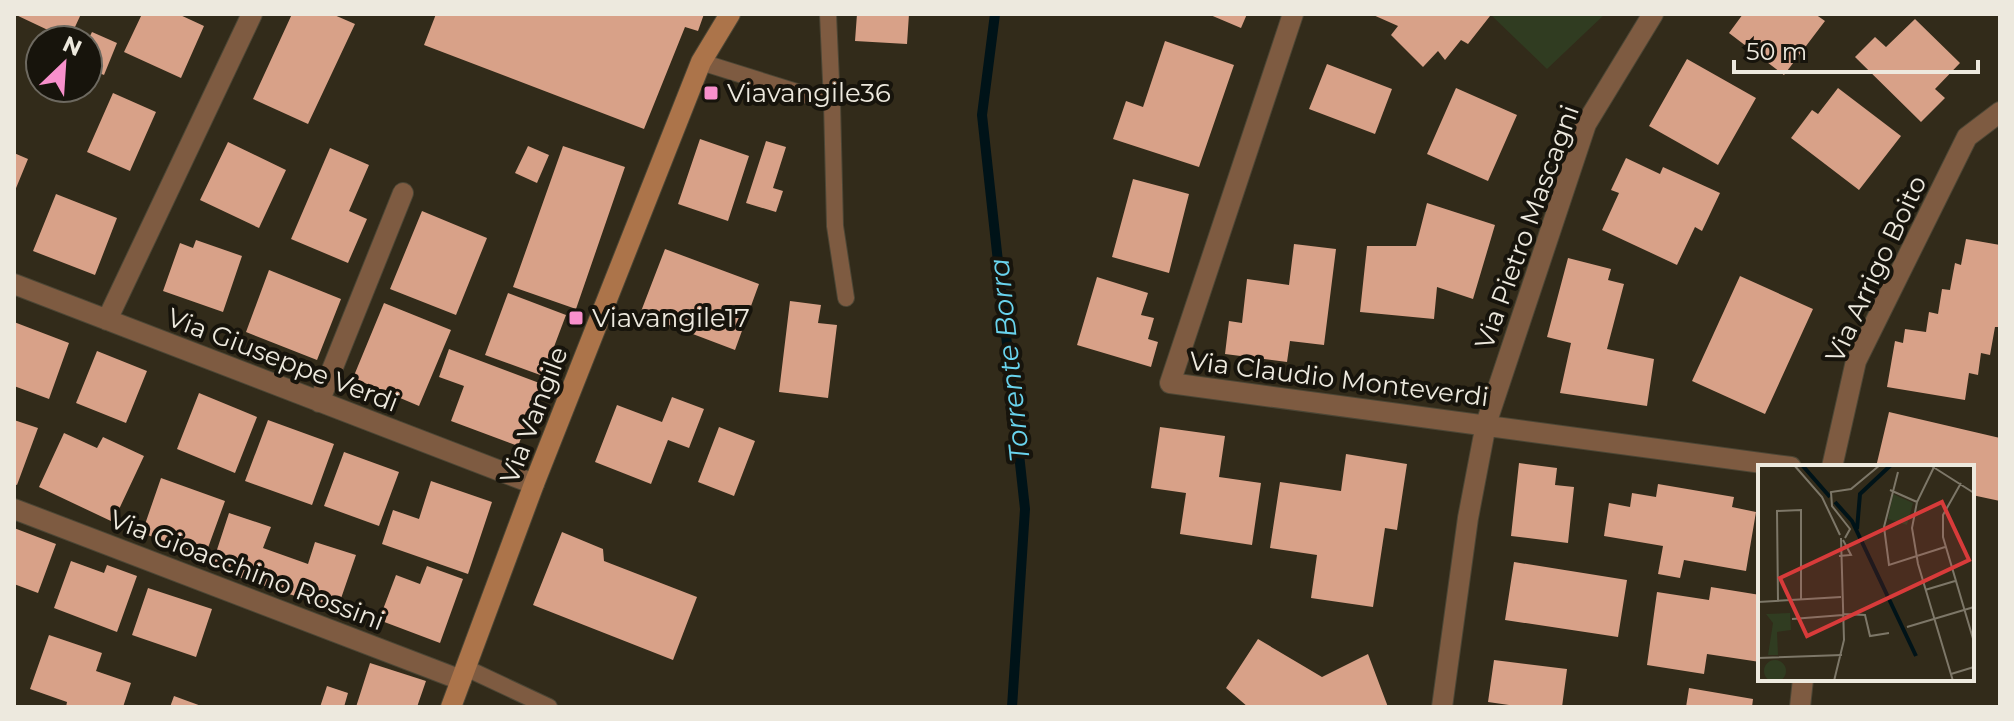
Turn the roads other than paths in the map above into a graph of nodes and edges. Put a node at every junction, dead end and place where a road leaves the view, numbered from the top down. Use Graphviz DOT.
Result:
graph roads {
  1 [pos="252,14"];
  2 [pos="730,14"];
  3 [pos="740,14"];
  4 [pos="828,14"];
  5 [pos="1293,14"];
  6 [pos="1653,14"];
  7 [pos="707,53"];
  8 [pos="832,103"];
  9 [pos="2000,112"];
  10 [pos="403,193"];
  11 [pos="14,284"];
  12 [pos="846,298"];
  13 [pos="107,320"];
  14 [pos="319,402"];
  15 [pos="1486,424"];
  16 [pos="1777,465"];
  17 [pos="1832,465"];
  18 [pos="534,484"];
  19 [pos="14,509"];
  20 [pos="464,674"];
  21 [pos="1803,681"];
  22 [pos="451,707"];
  23 [pos="549,707"];
  24 [pos="1442,707"];
  25 [pos="1800,707"];
  1 -- 13 [label="street"];
  2 -- 7 [label="street, Via Vangile"];
  3 -- 7 [label="street"];
  4 -- 8 [label="lane"];
  5 -- 15 [label="street, Via Claudio Monteverdi"];
  6 -- 15 [label="street, Via Pietro Mascagni"];
  7 -- 8 [label="lane"];
  7 -- 18 [label="street, Via Vangile"];
  8 -- 12 [label="lane"];
  9 -- 17 [label="street, Via Arrigo Boito"];
  10 -- 14 [label="street"];
  11 -- 13 [label="street, Via Giuseppe Verdi"];
  13 -- 14 [label="street, Via Giuseppe Verdi"];
  14 -- 18 [label="street, Via Giuseppe Verdi"];
  15 -- 16 [label="street, Via Claudio Monteverdi"];
  15 -- 24 [label="street, Via Pietro Mascagni"];
  18 -- 20 [label="street, Via Vangile"];
  19 -- 20 [label="street, Via Gioacchino Rossini"];
  20 -- 22 [label="street, Via Vangile"];
  20 -- 23 [label="lane"];
  21 -- 25 [label="street"];
}
